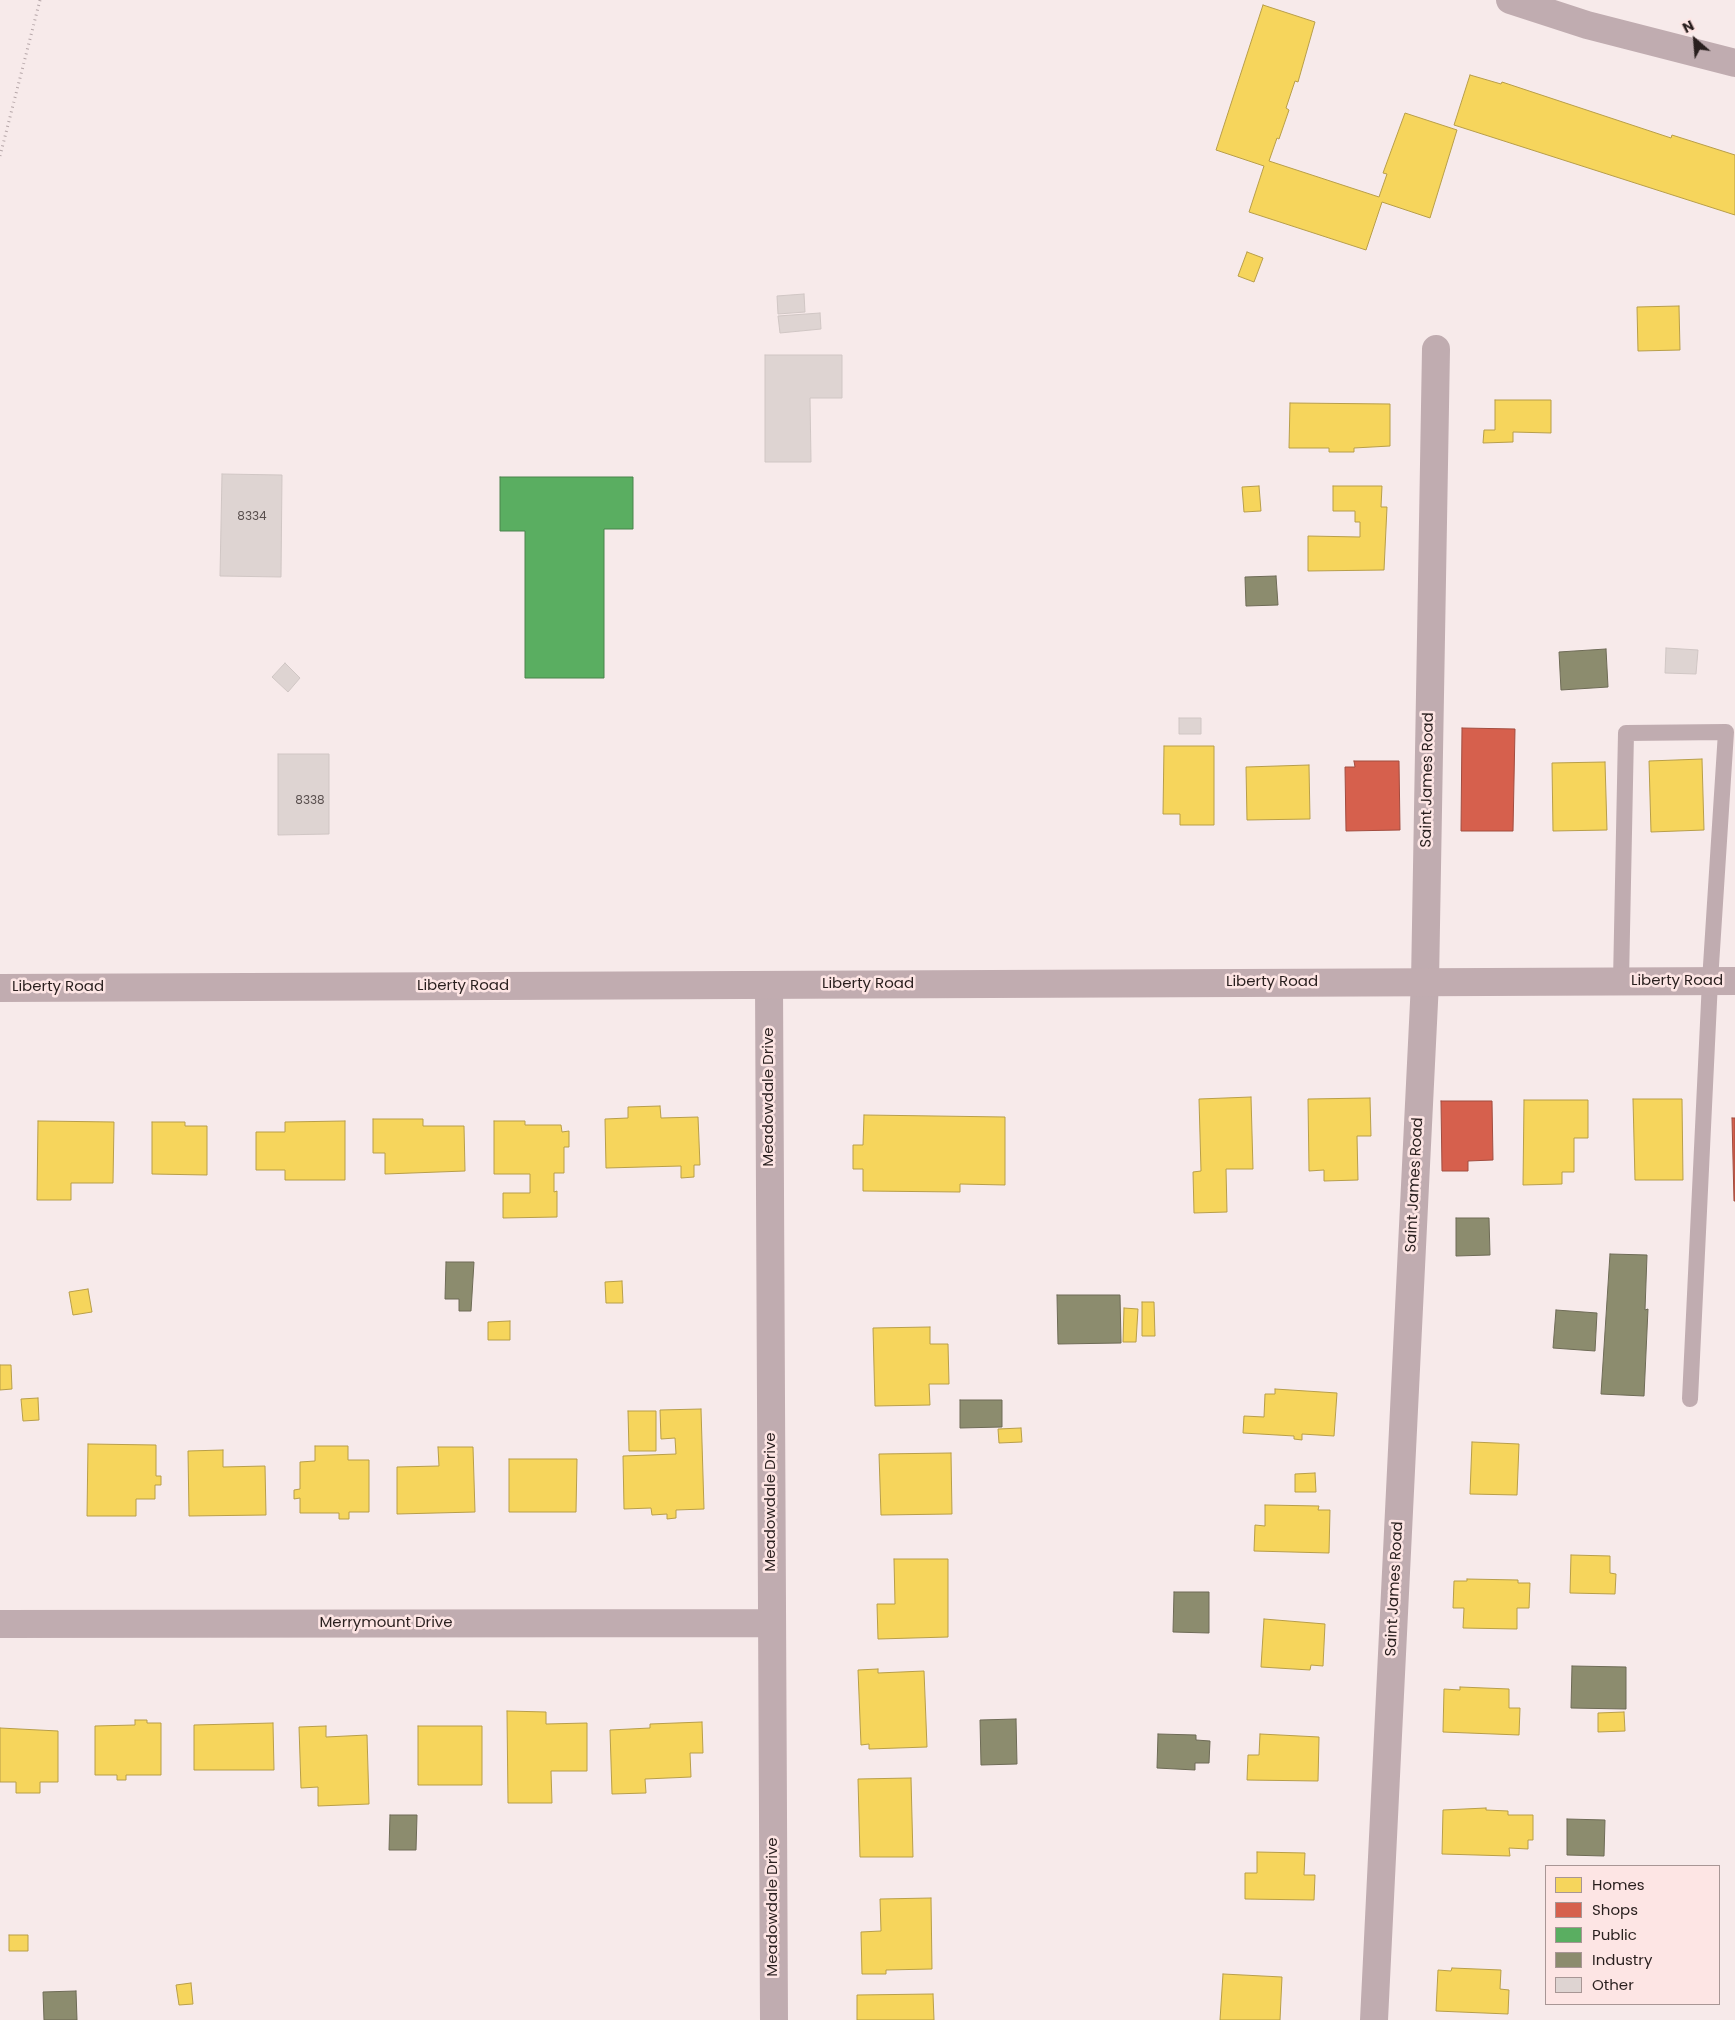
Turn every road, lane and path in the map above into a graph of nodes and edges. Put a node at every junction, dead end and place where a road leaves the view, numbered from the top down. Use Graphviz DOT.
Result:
graph roads {
  1 [pos="40,0"];
  2 [pos="1510,0"];
  3 [pos="1735,63"];
  4 [pos="0,156"];
  5 [pos="1436,349"];
  6 [pos="1621,981"];
  7 [pos="1722,981"];
  8 [pos="1425,982"];
  9 [pos="769,984"];
  10 [pos="0,988"];
  11 [pos="1690,1399"];
  12 [pos="771,1623"];
  13 [pos="0,1624"];
  14 [pos="774,2020"];
  15 [pos="1374,2020"];
  1 -- 4 [label="path"];
  2 -- 3 [label="street"];
  5 -- 8 [label="street, Saint James Road"];
  6 -- 7 [label="main road, Liberty Road"];
  6 -- 7 [label="lane"];
  6 -- 8 [label="main road, Liberty Road"];
  7 -- 11 [label="lane"];
  8 -- 9 [label="main road, Liberty Road"];
  8 -- 15 [label="street, Saint James Road"];
  9 -- 10 [label="main road, Liberty Road"];
  9 -- 12 [label="street, Meadowdale Drive"];
  12 -- 13 [label="street, Merrymount Drive"];
  12 -- 14 [label="street, Meadowdale Drive"];
}
